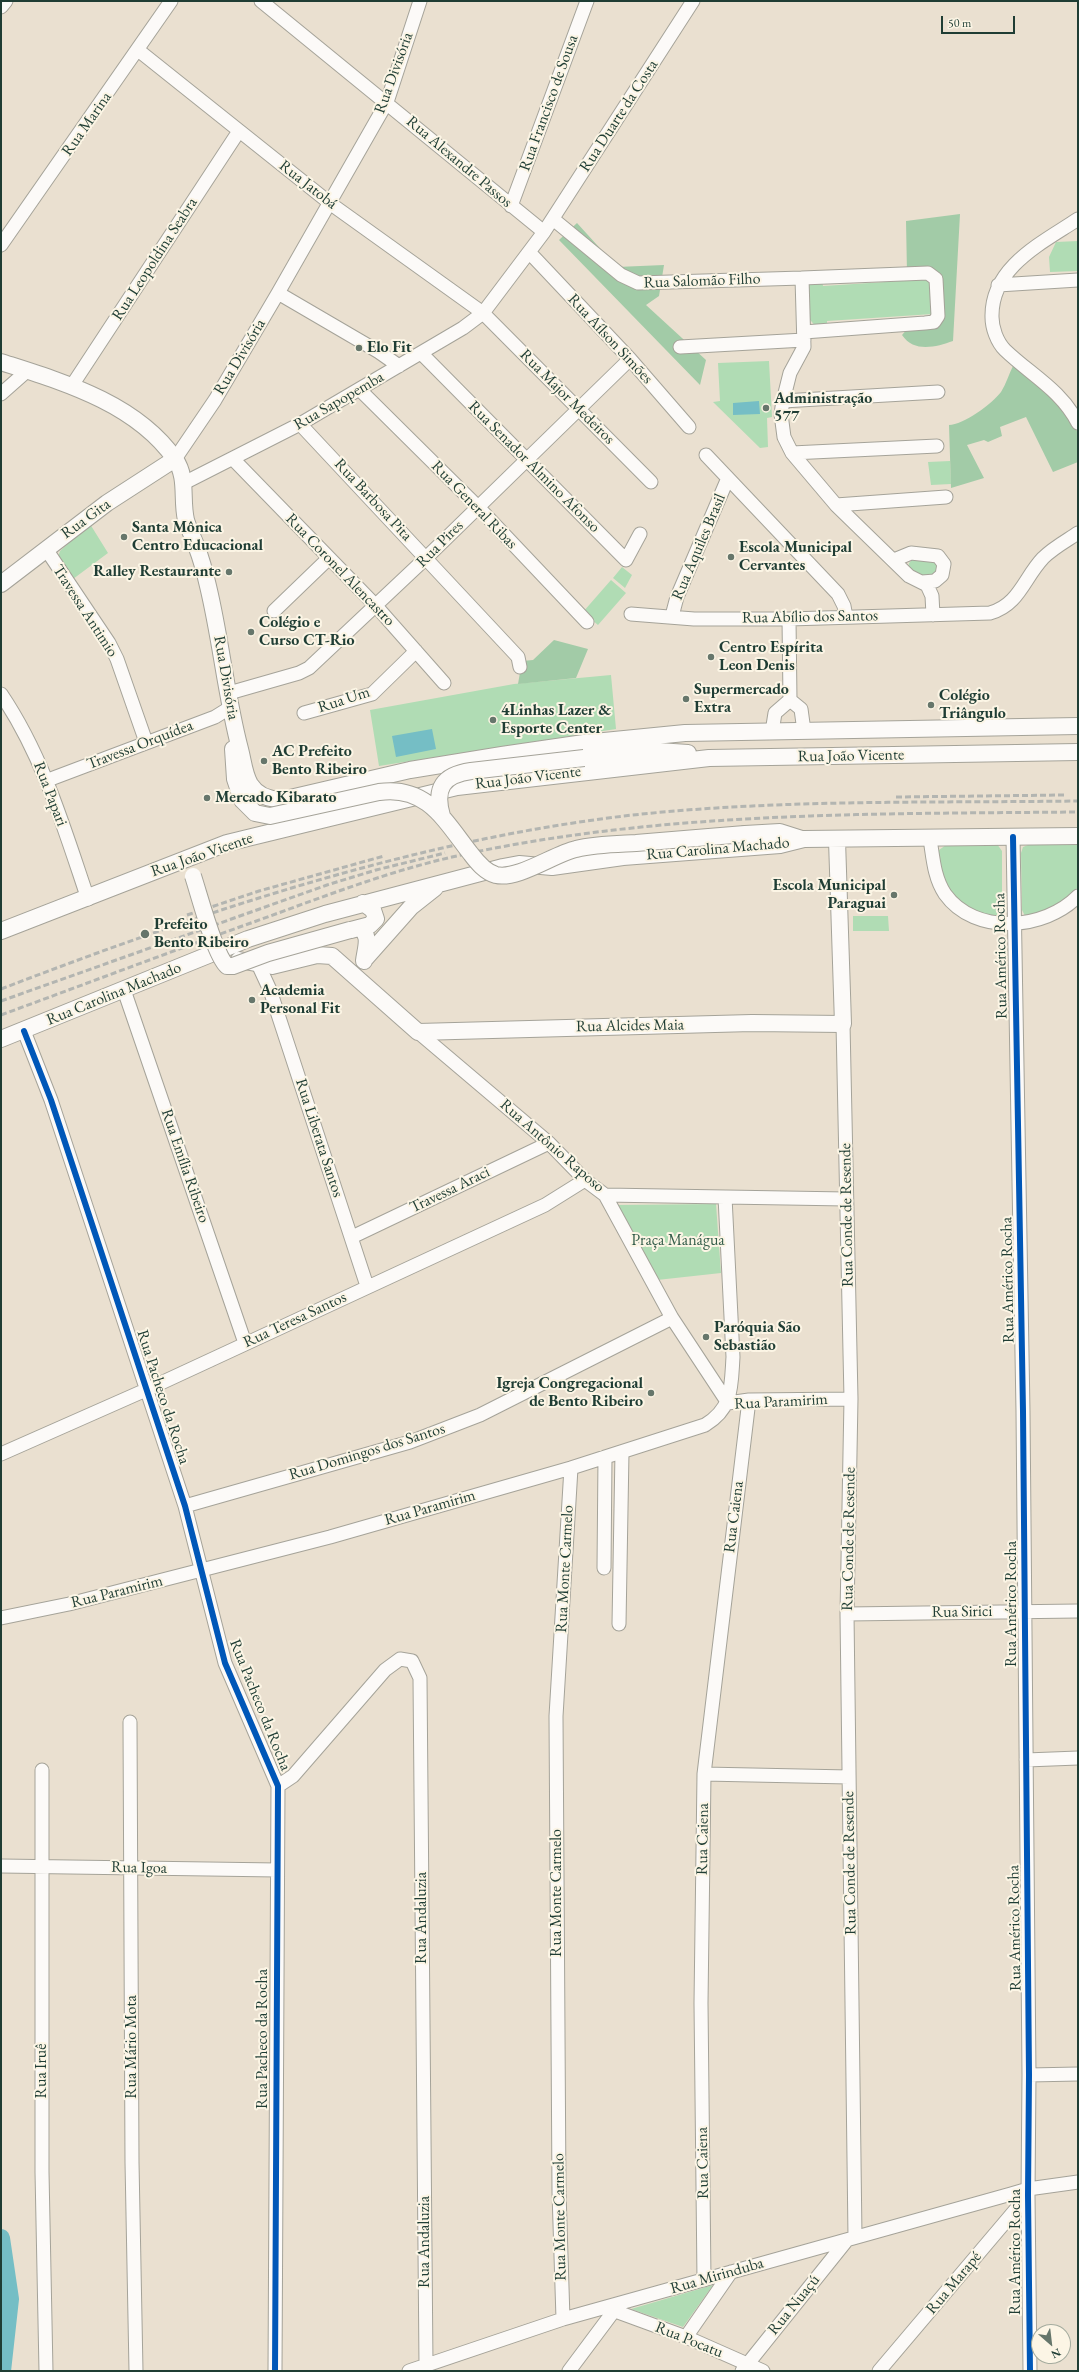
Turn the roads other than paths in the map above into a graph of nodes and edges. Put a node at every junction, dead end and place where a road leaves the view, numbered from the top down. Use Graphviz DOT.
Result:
graph roads {
  1 [pos="6,1"];
  2 [pos="171,1"];
  3 [pos="261,1"];
  4 [pos="420,1"];
  5 [pos="587,1"];
  6 [pos="693,1"];
  7 [pos="1,7"];
  8 [pos="138,50"];
  9 [pos="387,102"];
  10 [pos="239,131"];
  11 [pos="331,204"];
  12 [pos="511,206"];
  13 [pos="553,219"];
  14 [pos="1078,219"];
  15 [pos="544,232"];
  16 [pos="1,245"];
  17 [pos="529,252"];
  18 [pos="802,278"];
  19 [pos="1078,280"];
  20 [pos="998,285"];
  21 [pos="278,293"];
  22 [pos="483,313"];
  23 [pos="804,336"];
  24 [pos="680,347"];
  25 [pos="421,353"];
  26 [pos="630,359"];
  27 [pos="1,362"];
  28 [pos="399,366"];
  29 [pos="27,371"];
  30 [pos="71,387"];
  31 [pos="360,390"];
  32 [pos="938,392"];
  33 [pos="1,394"];
  34 [pos="782,401"];
  35 [pos="578,408"];
  36 [pos="1078,423"];
  37 [pos="300,424"];
  38 [pos="689,427"];
  39 [pos="937,446"];
  40 [pos="792,453"];
  41 [pos="706,455"];
  42 [pos="175,459"];
  43 [pos="233,459"];
  44 [pos="526,459"];
  45 [pos="728,478"];
  46 [pos="651,482"];
  47 [pos="184,483"];
  48 [pos="946,497"];
  49 [pos="836,504"];
  50 [pos="478,507"];
  51 [pos="1078,533"];
  52 [pos="640,534"];
  53 [pos="46,549"];
  54 [pos="427,557"];
  55 [pos="330,558"];
  56 [pos="894,560"];
  57 [pos="937,580"];
  58 [pos="922,582"];
  59 [pos="1,584"];
  60 [pos="931,593"];
  61 [pos="376,606"];
  62 [pos="274,611"];
  63 [pos="631,614"];
  64 [pos="934,615"];
  65 [pos="672,616"];
  66 [pos="846,617"];
  67 [pos="789,619"];
  68 [pos="588,622"];
  69 [pos="416,651"];
  70 [pos="520,668"];
  71 [pos="444,683"];
  72 [pos="1,694"];
  73 [pos="230,700"];
  74 [pos="790,700"];
  75 [pos="304,713"];
  76 [pos="1078,726"];
  77 [pos="234,729"];
  78 [pos="804,731"];
  79 [pos="772,732"];
  80 [pos="146,742"];
  81 [pos="1078,752"];
  82 [pos="502,754"];
  83 [pos="709,758"];
  84 [pos="507,779"];
  85 [pos="48,780"];
  86 [pos="257,791"];
  87 [pos="442,816"];
  88 [pos="1078,836"];
  89 [pos="1013,837"];
  90 [pos="804,839"];
  91 [pos="930,839"];
  92 [pos="837,840"];
  93 [pos="188,858"];
  94 [pos="443,883"];
  95 [pos="1078,896"];
  96 [pos="88,899"];
  97 [pos="363,903"];
  98 [pos="1014,923"];
  99 [pos="355,929"];
  100 [pos="1,931"];
  101 [pos="200,960"];
  102 [pos="364,960"];
  103 [pos="258,964"];
  104 [pos="278,966"];
  105 [pos="371,988"];
  106 [pos="124,990"];
  107 [pos="270,990"];
  108 [pos="842,1024"];
  109 [pos="24,1031"];
  110 [pos="418,1032"];
  111 [pos="1,1039"];
  112 [pos="549,1143"];
  113 [pos="585,1180"];
  114 [pos="605,1195"];
  115 [pos="725,1197"];
  116 [pos="846,1199"];
  117 [pos="352,1237"];
  118 [pos="367,1286"];
  119 [pos="672,1318"];
  120 [pos="245,1343"];
  121 [pos="148,1389"];
  122 [pos="852,1399"];
  123 [pos="748,1400"];
  124 [pos="728,1403"];
  125 [pos="622,1452"];
  126 [pos="1,1453"];
  127 [pos="605,1457"];
  128 [pos="571,1468"];
  129 [pos="185,1506"];
  130 [pos="604,1568"];
  131 [pos="202,1571"];
  132 [pos="1078,1611"];
  133 [pos="1024,1612"];
  134 [pos="847,1614"];
  135 [pos="1,1618"];
  136 [pos="619,1624"];
  137 [pos="130,1722"];
  138 [pos="1078,1758"];
  139 [pos="1026,1760"];
  140 [pos="42,1770"];
  141 [pos="704,1774"];
  142 [pos="849,1777"];
  143 [pos="278,1786"];
  144 [pos="1,1866"];
  145 [pos="44,1867"];
  146 [pos="132,1868"];
  147 [pos="277,1870"];
  148 [pos="1078,2074"];
  149 [pos="1030,2075"];
  150 [pos="1078,2182"];
  151 [pos="1028,2192"];
  152 [pos="851,2238"];
  153 [pos="731,2272"];
  154 [pos="704,2280"];
  155 [pos="618,2307"];
  156 [pos="563,2319"];
  157 [pos="686,2337"];
  158 [pos="426,2365"];
  159 [pos="745,2367"];
  160 [pos="46,2371"];
  161 [pos="136,2371"];
  162 [pos="275,2371"];
  163 [pos="409,2371"];
  164 [pos="569,2371"];
  165 [pos="763,2371"];
  166 [pos="879,2371"];
  167 [pos="1030,2371"];
  1 -- 7 [label="street"];
  2 -- 8 [label="street, Rua Marina"];
  3 -- 9 [label="street, Rua Alexandre Passos"];
  4 -- 9 [label="street, Rua Divisória"];
  5 -- 12 [label="street, Rua Francisco de Sousa"];
  6 -- 13 [label="street, Rua Duarte da Costa"];
  8 -- 10 [label="street, Rua Jatobá"];
  8 -- 16 [label="street, Rua Marina"];
  9 -- 11 [label="street, Rua Divisória"];
  9 -- 12 [label="street, Rua Alexandre Passos"];
  10 -- 11 [label="street, Rua Jatobá"];
  10 -- 30 [label="street, Rua Leopoldina Seabra"];
  11 -- 21 [label="street, Rua Divisória"];
  11 -- 22 [label="street, Rua Jatobá"];
  12 -- 15 [label="street, Rua Alexandre Passos"];
  13 -- 15 [label="street, Rua Duarte da Costa"];
  13 -- 18 [label="street, Rua Salomão Filho"];
  14 -- 20 [label="street"];
  15 -- 17 [label="street, Rua Sapopemba"];
  17 -- 22 [label="street, Rua Sapopemba"];
  17 -- 26 [label="street, Rua Aílson Simões"];
  18 -- 23 [label="street"];
  18 -- 23 [label="street, Rua Salomão Filho"];
  19 -- 20 [label="street"];
  20 -- 36 [label="street"];
  21 -- 28 [label="street"];
  21 -- 42 [label="street, Rua Divisória"];
  22 -- 25 [label="street, Rua Sapopemba"];
  22 -- 35 [label="street, Rua Major Medeiros"];
  23 -- 24 [label="street, Rua Salomão Filho"];
  23 -- 34 [label="street"];
  25 -- 28 [label="street, Rua Sapopemba"];
  25 -- 44 [label="street, Rua Senador Almino Afonso"];
  26 -- 35 [label="street, Rua Pires"];
  26 -- 38 [label="street, Rua Aílson Simões"];
  27 -- 29 [label="main road"];
  28 -- 31 [label="street, Rua Sapopemba"];
  29 -- 30 [label="main road"];
  29 -- 33 [label="street"];
  30 -- 42 [label="main road"];
  31 -- 37 [label="street, Rua Sapopemba"];
  31 -- 50 [label="street, Rua General Ribas"];
  32 -- 34 [label="street"];
  34 -- 40 [label="street"];
  35 -- 44 [label="street, Rua Pires"];
  35 -- 46 [label="street, Rua Major Medeiros"];
  37 -- 43 [label="street, Rua Sapopemba"];
  37 -- 54 [label="street, Rua Barbosa Pita"];
  39 -- 40 [label="street"];
  40 -- 49 [label="street"];
  41 -- 45 [label="street"];
  42 -- 47 [label="main road, Rua Divisória"];
  42 -- 53 [label="main road, Rua Gita"];
  43 -- 47 [label="street, Rua Sapopemba"];
  43 -- 55 [label="street, Rua Coronel Alencastro"];
  44 -- 50 [label="street, Rua Pires"];
  44 -- 52 [label="street, Rua Senador Almino Afonso"];
  45 -- 65 [label="street, Rua Aquiles Brasil"];
  45 -- 66 [label="street"];
  47 -- 73 [label="main road, Rua Divisória"];
  48 -- 49 [label="street"];
  49 -- 56 [label="street"];
  50 -- 54 [label="street, Rua Pires"];
  50 -- 68 [label="street, Rua General Ribas"];
  51 -- 64 [label="street, Rua Abílio dos Santos"];
  53 -- 59 [label="main road, Rua Gita"];
  53 -- 80 [label="street, Travessa Antimio"];
  54 -- 61 [label="street, Rua Pires"];
  54 -- 70 [label="street, Rua Barbosa Pita"];
  55 -- 61 [label="street, Rua Coronel Alencastro"];
  55 -- 62 [label="street"];
  56 -- 57 [label="street"];
  56 -- 58 [label="street"];
  57 -- 58 [label="street"];
  57 -- 60 [label="street"];
  58 -- 60 [label="street"];
  60 -- 64 [label="street"];
  61 -- 69 [label="street, Rua Coronel Alencastro"];
  61 -- 73 [label="street, Rua Pires"];
  63 -- 65 [label="street, Rua Abílio dos Santos"];
  64 -- 66 [label="street, Rua Abílio dos Santos"];
  65 -- 67 [label="street, Rua Abílio dos Santos"];
  66 -- 67 [label="street, Rua Abílio dos Santos"];
  67 -- 74 [label="street"];
  69 -- 71 [label="street, Rua Coronel Alencastro"];
  69 -- 75 [label="street, Rua Um"];
  72 -- 85 [label="street, Rua Papari"];
  73 -- 77 [label="main road, Rua Divisória"];
  73 -- 80 [label="street, Travessa Orquídea"];
  74 -- 78 [label="street"];
  74 -- 79 [label="street"];
  76 -- 78 [label="main road, Rua João Vicente"];
  77 -- 86 [label="main road, Rua Divisória"];
  77 -- 87 [label="main road, Rua Divisória, bridge"];
  78 -- 79 [label="main road, Rua João Vicente"];
  79 -- 82 [label="main road, Rua João Vicente"];
  80 -- 85 [label="street, Travessa Orquídea"];
  81 -- 83 [label="main road, Rua João Vicente"];
  82 -- 84 [label="main road"];
  82 -- 86 [label="main road, Rua João Vicente"];
  83 -- 84 [label="main road, Rua João Vicente"];
  83 -- 87 [label="main road, bridge"];
  84 -- 93 [label="main road, Rua João Vicente"];
  85 -- 96 [label="street, Rua Papari"];
  87 -- 90 [label="main road, bridge"];
  88 -- 89 [label="main road, Rua Carolina Machado"];
  89 -- 91 [label="main road, Rua Carolina Machado"];
  89 -- 98 [label="street, Rua Américo Rocha"];
  90 -- 92 [label="main road, Rua Carolina Machado"];
  90 -- 94 [label="main road, Rua Carolina Machado"];
  91 -- 92 [label="main road, Rua Carolina Machado"];
  91 -- 98 [label="street"];
  92 -- 108 [label="main road, Rua Conde de Resende"];
  93 -- 96 [label="main road, Rua João Vicente"];
  93 -- 99 [label="main road, bridge"];
  94 -- 97 [label="main road, Rua Carolina Machado"];
  94 -- 102 [label="main road"];
  95 -- 98 [label="street"];
  96 -- 100 [label="main road, Rua João Vicente"];
  97 -- 99 [label="main road"];
  97 -- 101 [label="main road, Rua Carolina Machado"];
  98 -- 133 [label="street, Rua Américo Rocha"];
  99 -- 102 [label="main road, Rua Antônio Raposo"];
  101 -- 103 [label="main road, Rua Antônio Raposo"];
  101 -- 106 [label="main road, Rua Carolina Machado"];
  102 -- 105 [label="main road, Rua Antônio Raposo"];
  103 -- 104 [label="main road, Rua Antônio Raposo"];
  103 -- 107 [label="street, Rua Liberata Santos"];
  104 -- 105 [label="main road, Rua Antônio Raposo"];
  104 -- 107 [label="street"];
  105 -- 110 [label="main road, Rua Antônio Raposo"];
  106 -- 109 [label="main road, Rua Carolina Machado"];
  106 -- 120 [label="street, Rua Emília Ribeiro"];
  107 -- 117 [label="street, Rua Liberata Santos"];
  108 -- 110 [label="main road, Rua Alcides Maia"];
  108 -- 116 [label="street, Rua Conde de Resende"];
  109 -- 111 [label="main road, Rua Carolina Machado"];
  109 -- 121 [label="street, Rua Pacheco da Rocha"];
  110 -- 112 [label="street, Rua Antônio Raposo"];
  112 -- 113 [label="street, Rua Antônio Raposo"];
  112 -- 117 [label="street, Travessa Araci"];
  113 -- 114 [label="street, Rua Antônio Raposo"];
  113 -- 118 [label="street, Rua Teresa Santos"];
  114 -- 115 [label="street, Rua Antônio Raposo"];
  114 -- 119 [label="street"];
  115 -- 116 [label="street, Rua Antônio Raposo"];
  115 -- 124 [label="street"];
  116 -- 122 [label="street, Rua Conde de Resende"];
  117 -- 118 [label="street, Rua Liberata Santos"];
  118 -- 120 [label="street, Rua Teresa Santos"];
  119 -- 124 [label="street"];
  119 -- 129 [label="street, Rua Domingos dos Santos"];
  120 -- 121 [label="street, Rua Teresa Santos"];
  121 -- 126 [label="street, Rua Teresa Santos"];
  121 -- 129 [label="street, Rua Pacheco da Rocha"];
  122 -- 123 [label="street, Rua Paramirim"];
  122 -- 134 [label="street, Rua Conde de Resende"];
  123 -- 124 [label="street, Rua Paramirim"];
  123 -- 141 [label="street, Rua Caiena"];
  124 -- 125 [label="street, Rua Paramirim"];
  125 -- 127 [label="street, Rua Paramirim"];
  125 -- 136 [label="street"];
  127 -- 128 [label="street, Rua Paramirim"];
  127 -- 130 [label="street"];
  128 -- 131 [label="street, Rua Paramirim"];
  128 -- 156 [label="street, Rua Monte Carmelo"];
  129 -- 131 [label="street, Rua Pacheco da Rocha"];
  131 -- 135 [label="street, Rua Paramirim"];
  131 -- 143 [label="street, Rua Pacheco da Rocha"];
  132 -- 133 [label="street, Rua Sirici"];
  133 -- 134 [label="street, Rua Sirici"];
  133 -- 139 [label="street, Rua Américo Rocha"];
  134 -- 142 [label="street, Rua Conde de Resende"];
  137 -- 146 [label="street, Rua Mário Mota"];
  138 -- 139 [label="street"];
  139 -- 149 [label="street, Rua Américo Rocha"];
  140 -- 145 [label="street, Rua Iruê"];
  141 -- 142 [label="street"];
  141 -- 154 [label="street, Rua Caiena"];
  142 -- 152 [label="street, Rua Conde de Resende"];
  143 -- 147 [label="street, Rua Pacheco da Rocha"];
  143 -- 158 [label="street, Rua Andaluzia"];
  144 -- 145 [label="street, Rua Igoa"];
  145 -- 146 [label="street, Rua Igoa"];
  145 -- 160 [label="street, Rua Iruê"];
  146 -- 147 [label="street, Rua Igoa"];
  146 -- 161 [label="street, Rua Mário Mota"];
  147 -- 162 [label="street, Rua Pacheco da Rocha"];
  148 -- 149 [label="street"];
  149 -- 151 [label="street, Rua Américo Rocha"];
  150 -- 151 [label="street, Rua Mirinduba"];
  151 -- 152 [label="street, Rua Mirinduba"];
  151 -- 166 [label="street, Rua Marapé"];
  151 -- 167 [label="street, Rua Américo Rocha"];
  152 -- 153 [label="street, Rua Mirinduba"];
  152 -- 159 [label="street, Rua Nuaçú"];
  153 -- 154 [label="street, Rua Mirinduba"];
  153 -- 157 [label="street"];
  154 -- 155 [label="street, Rua Mirinduba"];
  155 -- 156 [label="street, Rua Mirinduba"];
  155 -- 157 [label="street, Rua Pocatu"];
  155 -- 164 [label="street"];
  156 -- 158 [label="street, Rua Mirinduba"];
  157 -- 159 [label="street, Rua Pocatu"];
  158 -- 163 [label="street, Rua Mirinduba"];
  159 -- 165 [label="street, Rua Pocatu"];
}
